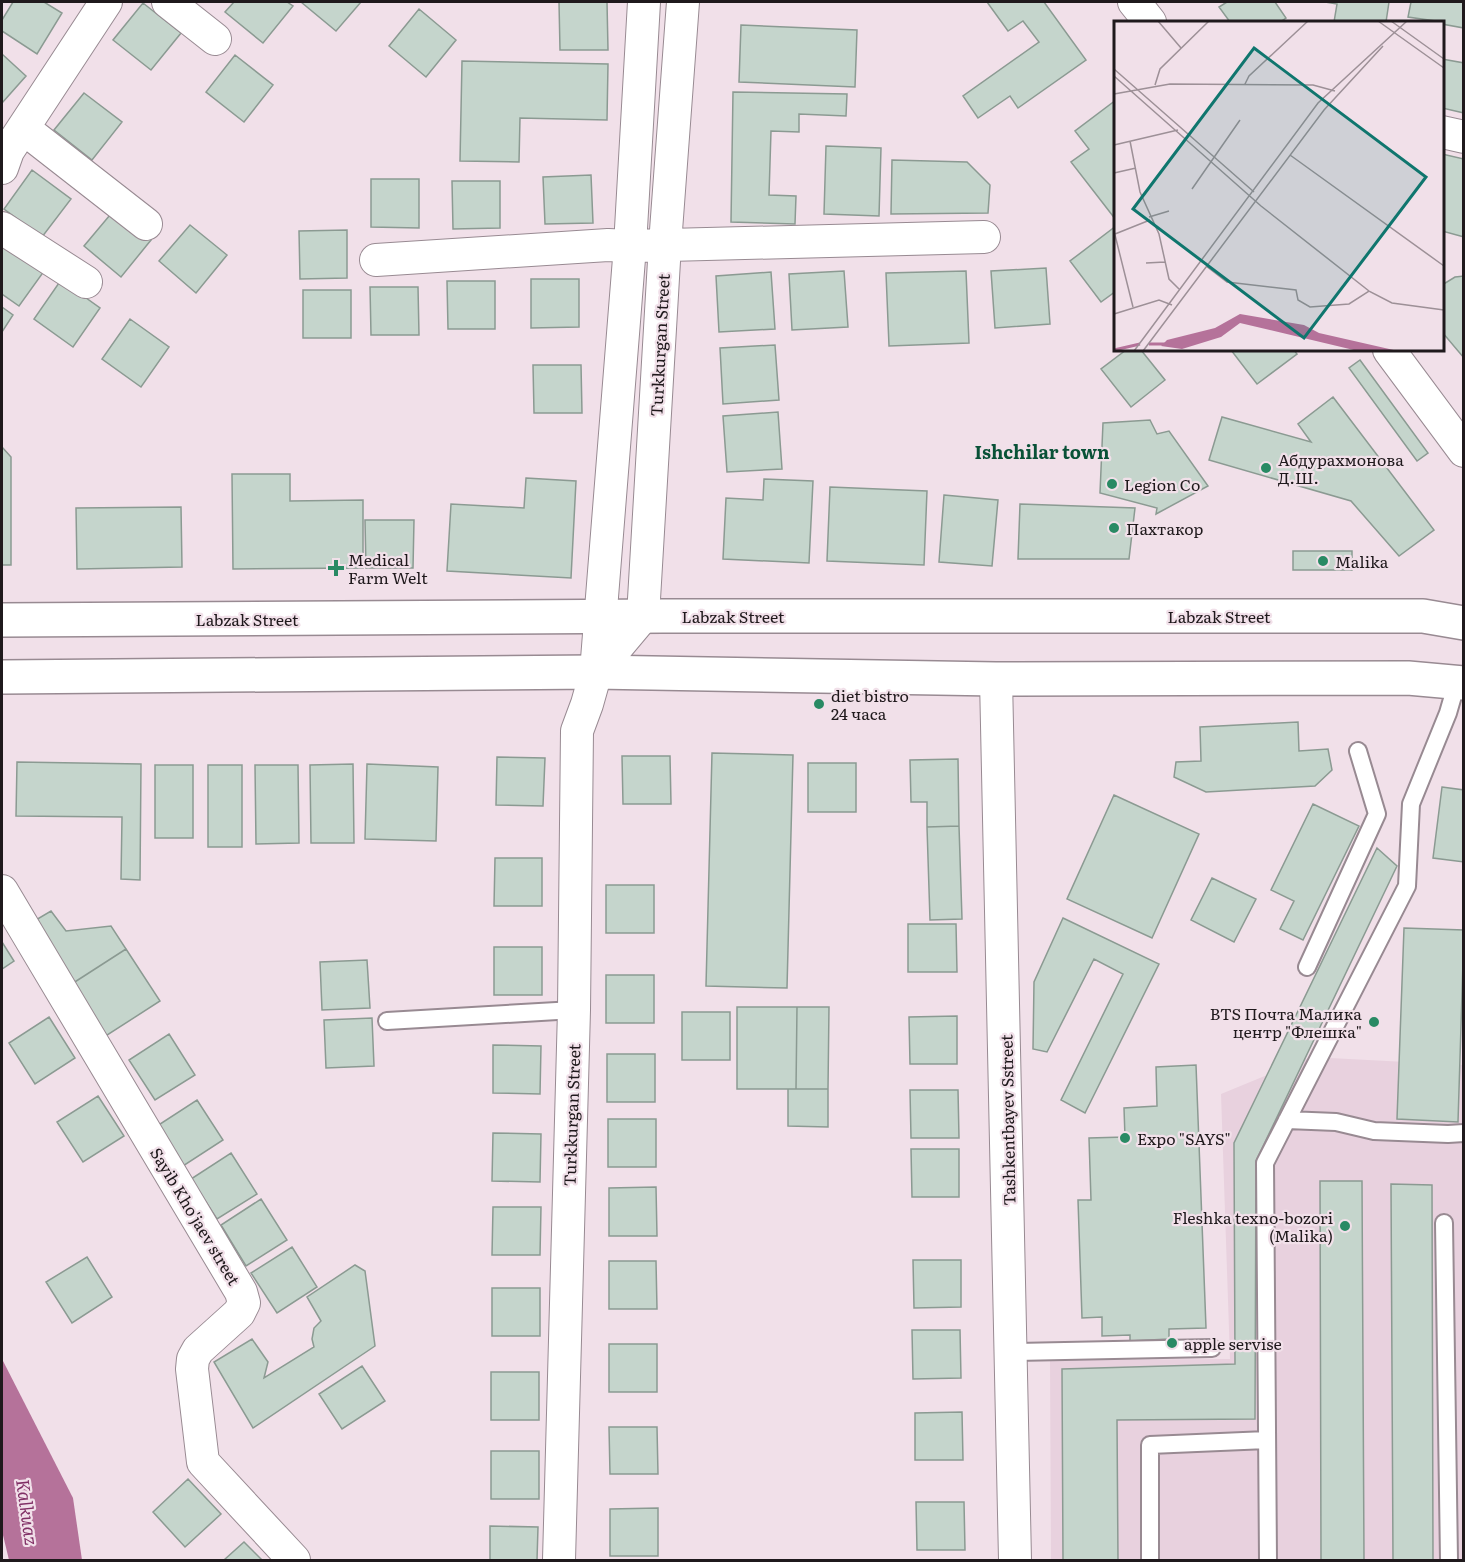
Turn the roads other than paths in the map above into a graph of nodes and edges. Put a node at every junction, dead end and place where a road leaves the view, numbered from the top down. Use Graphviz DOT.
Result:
graph roads {
  1 [pos="106,2"];
  2 [pos="168,2"];
  3 [pos="644,2"];
  4 [pos="683,2"];
  5 [pos="1134,2"];
  6 [pos="1149,21"];
  7 [pos="215,39"];
  8 [pos="1444,132"];
  9 [pos="1464,137"];
  10 [pos="9,149"];
  11 [pos="146,224"];
  12 [pos="2,228"];
  13 [pos="984,237"];
  14 [pos="665,244"];
  15 [pos="630,246"];
  16 [pos="376,260"];
  17 [pos="86,282"];
  18 [pos="1390,351"];
  19 [pos="1464,451"];
  20 [pos="643,616"];
  21 [pos="600,617"];
  22 [pos="2,620"];
  23 [pos="1464,623"];
  24 [pos="596,672"];
  25 [pos="2,677"];
  26 [pos="996,680"];
  27 [pos="1460,682"];
  28 [pos="1358,751"];
  29 [pos="2,891"];
  30 [pos="1307,967"];
  31 [pos="574,1010"];
  32 [pos="387,1021"];
  33 [pos="1287,1120"];
  34 [pos="1464,1133"];
  35 [pos="1444,1223"];
  36 [pos="1212,1348"];
  37 [pos="1011,1352"];
  38 [pos="1267,1440"];
  39 [pos="294,1560"];
  40 [pos="559,1560"];
  41 [pos="1016,1560"];
  42 [pos="1150,1560"];
  43 [pos="1268,1560"];
  44 [pos="1449,1560"];
  1 -- 10 [label="street"];
  2 -- 7 [label="street"];
  3 -- 15 [label="street, Turkkurgan Street"];
  4 -- 14 [label="street, Turkkurgan Street"];
  5 -- 6 [label="street"];
  8 -- 9 [label="street"];
  10 -- 11 [label="street"];
  12 -- 17 [label="street"];
  13 -- 14 [label="street"];
  14 -- 15 [label="street"];
  14 -- 20 [label="street, Turkkurgan Street"];
  15 -- 16 [label="street"];
  15 -- 21 [label="street, Turkkurgan Street"];
  18 -- 19 [label="street"];
  20 -- 21 [label="main road, Labzak Street"];
  20 -- 23 [label="main road, Labzak Street"];
  20 -- 24 [label="street, Turkkurgan Street"];
  21 -- 22 [label="main road, Labzak Street"];
  21 -- 24 [label="street, Turkkurgan Street"];
  24 -- 25 [label="main road"];
  24 -- 26 [label="main road"];
  24 -- 31 [label="street, Turkkurgan Street"];
  26 -- 27 [label="main road"];
  26 -- 37 [label="street, Tashkentbayev Sstreet"];
  27 -- 33 [label="lane"];
  28 -- 30 [label="lane"];
  29 -- 39 [label="street, Sayib Kho'jaev street"];
  31 -- 32 [label="lane"];
  31 -- 40 [label="street, Turkkurgan Street"];
  33 -- 34 [label="lane"];
  33 -- 38 [label="lane"];
  35 -- 44 [label="lane"];
  36 -- 37 [label="lane"];
  37 -- 41 [label="street, Tashkentbayev Sstreet"];
  38 -- 42 [label="lane"];
  38 -- 43 [label="lane"];
}
